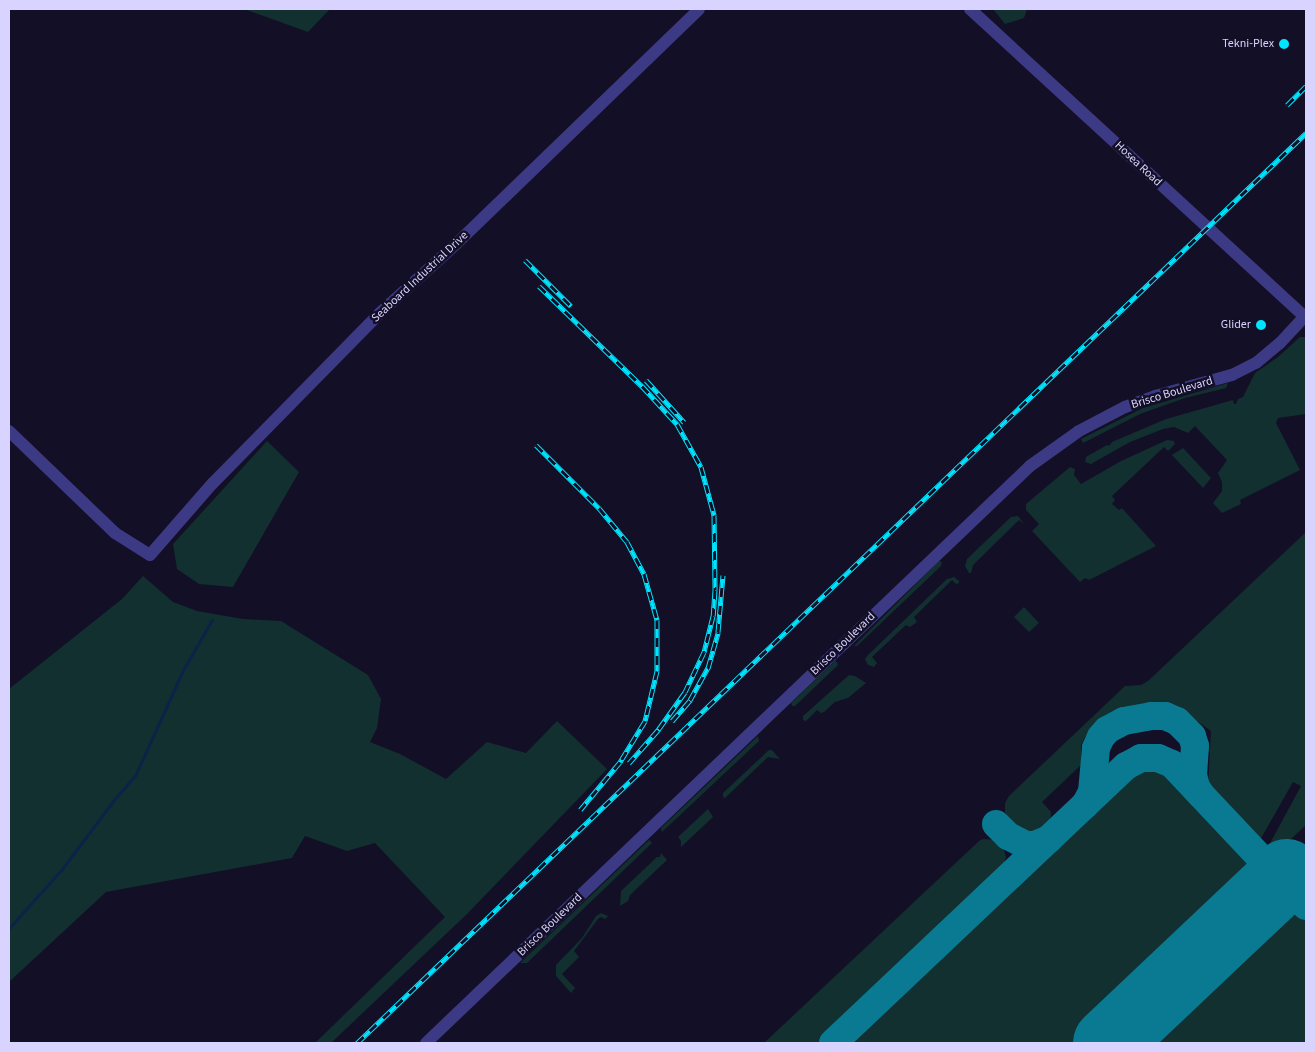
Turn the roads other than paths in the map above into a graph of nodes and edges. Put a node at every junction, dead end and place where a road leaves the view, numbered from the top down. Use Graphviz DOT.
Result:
graph roads {
  1 [pos="699,9"];
  2 [pos="970,9"];
  3 [pos="1305,318"];
  4 [pos="9,431"];
  5 [pos="426,1043"];
  1 -- 4 [label="street, Seaboard Industrial Drive"];
  2 -- 3 [label="street, Hosea Road"];
  3 -- 5 [label="street, Brisco Boulevard"];
}
